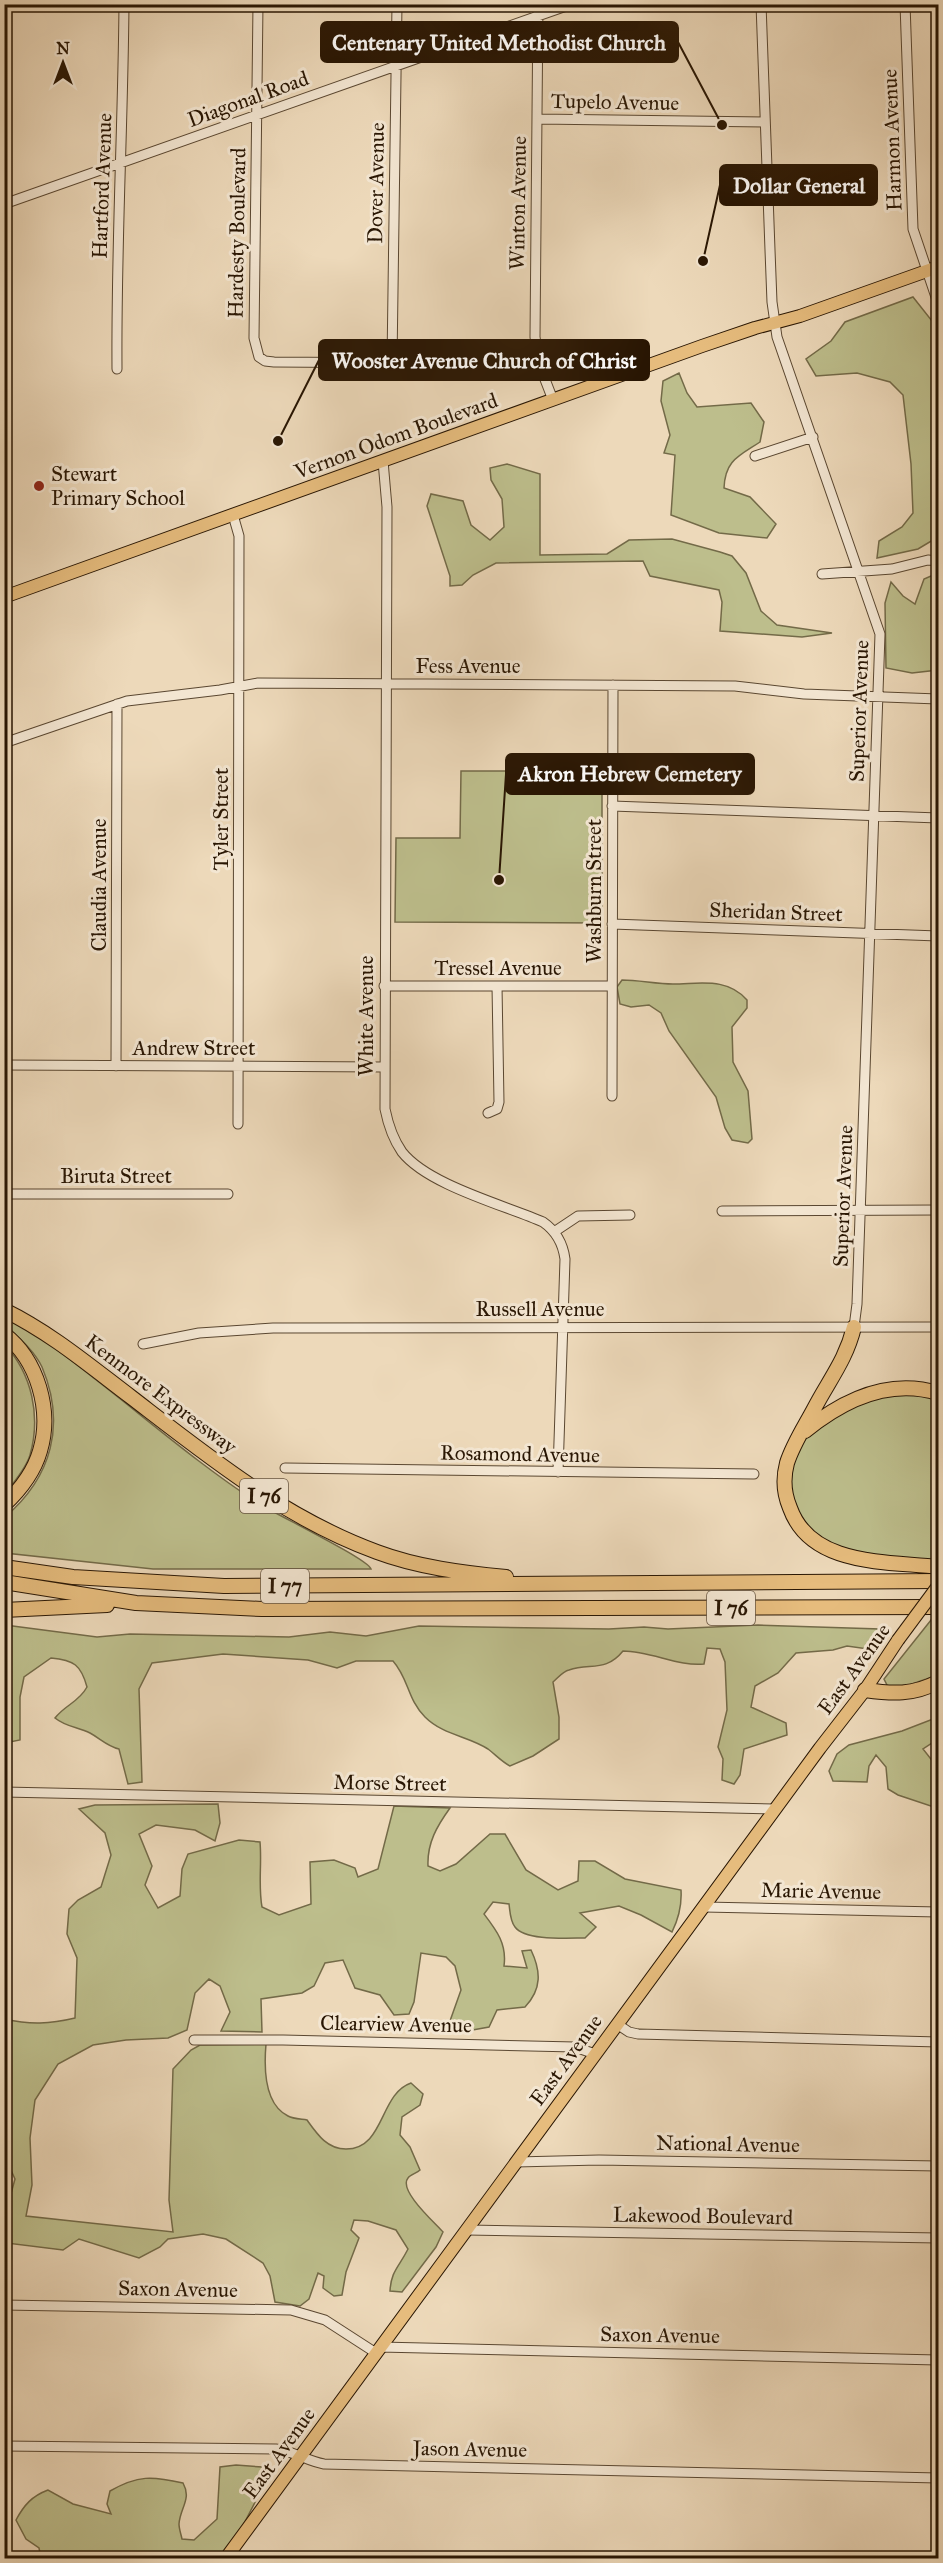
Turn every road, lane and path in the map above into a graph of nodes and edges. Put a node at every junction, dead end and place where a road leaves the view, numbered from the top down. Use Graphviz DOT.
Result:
graph roads {
  1 [pos="124,4"];
  2 [pos="258,4"];
  3 [pos="397,4"];
  4 [pos="538,4"];
  5 [pos="572,4"];
  6 [pos="761,4"];
  7 [pos="905,4"];
  8 [pos="538,17"];
  9 [pos="396,65"];
  10 [pos="256,116"];
  11 [pos="538,119"];
  12 [pos="764,122"];
  13 [pos="121,163"];
  14 [pos="4,204"];
  15 [pos="933,269"];
  16 [pos="939,303"];
  17 [pos="775,323"];
  18 [pos="392,362"];
  19 [pos="539,364"];
  20 [pos="117,369"];
  21 [pos="553,400"];
  22 [pos="813,437"];
  23 [pos="755,456"];
  24 [pos="383,461"];
  25 [pos="233,515"];
  26 [pos="939,561"];
  27 [pos="860,570"];
  28 [pos="822,574"];
  29 [pos="4,597"];
  30 [pos="386,683"];
  31 [pos="613,685"];
  32 [pos="239,687"];
  33 [pos="878,697"];
  34 [pos="939,699"];
  35 [pos="117,704"];
  36 [pos="4,743"];
  37 [pos="612,806"];
  38 [pos="874,815"];
  39 [pos="939,818"];
  40 [pos="612,924"];
  41 [pos="871,933"];
  42 [pos="939,936"];
  43 [pos="384,986"];
  44 [pos="497,986"];
  45 [pos="612,986"];
  46 [pos="4,1065"];
  47 [pos="116,1066"];
  48 [pos="238,1066"];
  49 [pos="384,1067"];
  50 [pos="612,1096"];
  51 [pos="488,1113"];
  52 [pos="238,1124"];
  53 [pos="4,1194"];
  54 [pos="228,1194"];
  55 [pos="722,1210"];
  56 [pos="860,1210"];
  57 [pos="939,1210"];
  58 [pos="630,1215"];
  59 [pos="554,1232"];
  60 [pos="4,1310"];
  61 [pos="854,1327"];
  62 [pos="563,1328"];
  63 [pos="939,1328"];
  64 [pos="4,1334"];
  65 [pos="143,1344"];
  66 [pos="939,1393"];
  67 [pos="799,1437"];
  68 [pos="285,1468"];
  69 [pos="558,1472"];
  70 [pos="754,1474"];
  71 [pos="4,1505"];
  72 [pos="4,1567"];
  73 [pos="939,1567"];
  74 [pos="939,1581"];
  75 [pos="4,1582"];
  76 [pos="567,1584"];
  77 [pos="939,1586"];
  78 [pos="136,1603"];
  79 [pos="939,1607"];
  80 [pos="4,1610"];
  81 [pos="939,1682"];
  82 [pos="865,1690"];
  83 [pos="4,1792"];
  84 [pos="775,1809"];
  85 [pos="704,1907"];
  86 [pos="939,1912"];
  87 [pos="617,2024"];
  88 [pos="194,2040"];
  89 [pos="939,2042"];
  90 [pos="595,2054"];
  91 [pos="516,2162"];
  92 [pos="939,2166"];
  93 [pos="467,2230"];
  94 [pos="939,2238"];
  95 [pos="4,2305"];
  96 [pos="378,2350"];
  97 [pos="939,2360"];
  98 [pos="4,2446"];
  99 [pos="301,2456"];
  100 [pos="939,2478"];
  101 [pos="226,2559"];
  1 -- 13 [label="street, Hartford Avenue"];
  2 -- 10 [label="street, Hardesty Boulevard"];
  3 -- 9 [label="street, Dover Avenue"];
  4 -- 8 [label="street, Winton Avenue"];
  5 -- 8 [label="street, Diagonal Road"];
  6 -- 12 [label="street, Superior Avenue"];
  7 -- 15 [label="street, Harmon Avenue"];
  8 -- 9 [label="street, Diagonal Road"];
  8 -- 11 [label="street, Winton Avenue"];
  9 -- 10 [label="street, Diagonal Road"];
  9 -- 18 [label="street, Dover Avenue"];
  10 -- 13 [label="street, Diagonal Road"];
  10 -- 18 [label="street, Hardesty Boulevard"];
  11 -- 12 [label="street, Tupelo Avenue"];
  11 -- 19 [label="street, Winton Avenue"];
  12 -- 17 [label="street, Superior Avenue"];
  13 -- 14 [label="street, Diagonal Road"];
  13 -- 20 [label="street, Hartford Avenue"];
  15 -- 16 [label="street, Harmon Avenue"];
  15 -- 17 [label="main road, Vernon Odom Boulevard"];
  17 -- 21 [label="main road, Vernon Odom Boulevard"];
  17 -- 22 [label="street, Superior Avenue"];
  18 -- 19 [label="street"];
  19 -- 21 [label="street, Winton Avenue"];
  21 -- 24 [label="main road, Vernon Odom Boulevard"];
  22 -- 23 [label="street"];
  22 -- 27 [label="street, Superior Avenue"];
  24 -- 25 [label="main road, Vernon Odom Boulevard"];
  24 -- 30 [label="street, White Avenue"];
  25 -- 29 [label="main road, Vernon Odom Boulevard"];
  25 -- 32 [label="street, Tyler Street"];
  26 -- 27 [label="street"];
  27 -- 28 [label="street"];
  27 -- 33 [label="street, Superior Avenue"];
  30 -- 31 [label="street, Fess Avenue"];
  30 -- 32 [label="street, Fess Avenue"];
  30 -- 43 [label="street, White Avenue"];
  31 -- 33 [label="street, Fess Avenue"];
  31 -- 37 [label="street, Washburn Street"];
  32 -- 35 [label="street, Fess Avenue"];
  32 -- 48 [label="street, Tyler Street"];
  33 -- 34 [label="street, Fess Avenue"];
  33 -- 38 [label="street, Superior Avenue"];
  35 -- 36 [label="street, Fess Avenue"];
  35 -- 47 [label="street, Claudia Avenue"];
  37 -- 38 [label="street"];
  37 -- 40 [label="street, Washburn Street"];
  38 -- 39 [label="street"];
  38 -- 41 [label="street, Superior Avenue"];
  40 -- 41 [label="street, Sheridan Street"];
  40 -- 45 [label="street, Washburn Street"];
  41 -- 42 [label="street, Sheridan Street"];
  41 -- 56 [label="street, Superior Avenue"];
  43 -- 44 [label="street, Tressel Avenue"];
  43 -- 49 [label="street, White Avenue"];
  44 -- 45 [label="street, Tressel Avenue"];
  44 -- 51 [label="street"];
  45 -- 50 [label="street, Washburn Street"];
  46 -- 47 [label="street, Andrew Street"];
  47 -- 48 [label="street, Andrew Street"];
  48 -- 49 [label="street, Andrew Street"];
  48 -- 52 [label="street, Tyler Street"];
  49 -- 59 [label="street, White Avenue"];
  53 -- 54 [label="street, Biruta Street"];
  55 -- 56 [label="street"];
  56 -- 57 [label="street"];
  56 -- 61 [label="street, Superior Avenue"];
  58 -- 59 [label="street"];
  59 -- 62 [label="street"];
  60 -- 76 [label="highway, Kenmore Expressway / I 76"];
  61 -- 62 [label="street, Russell Avenue"];
  61 -- 63 [label="street, Russell Avenue"];
  61 -- 67 [label="highway"];
  62 -- 65 [label="street, Russell Avenue"];
  62 -- 69 [label="street"];
  64 -- 71 [label="highway"];
  66 -- 67 [label="highway"];
  67 -- 73 [label="highway"];
  68 -- 69 [label="street, Rosamond Avenue"];
  69 -- 70 [label="street, Rosamond Avenue"];
  72 -- 76 [label="highway, I 77"];
  74 -- 76 [label="highway, I 76"];
  75 -- 78 [label="highway"];
  77 -- 82 [label="main road, East Avenue, bridge"];
  78 -- 79 [label="highway, I 76"];
  78 -- 80 [label="highway, I 76"];
  81 -- 82 [label="highway"];
  82 -- 84 [label="main road, East Avenue"];
  83 -- 84 [label="street, Morse Street"];
  84 -- 85 [label="main road, East Avenue"];
  85 -- 86 [label="street, Marie Avenue"];
  85 -- 87 [label="main road, East Avenue"];
  87 -- 89 [label="street"];
  87 -- 90 [label="main road, East Avenue"];
  88 -- 90 [label="street, Clearview Avenue"];
  90 -- 91 [label="main road, East Avenue"];
  91 -- 92 [label="street, National Avenue"];
  91 -- 93 [label="main road, East Avenue"];
  93 -- 94 [label="street, Lakewood Boulevard"];
  93 -- 96 [label="main road, East Avenue"];
  95 -- 96 [label="street, Saxon Avenue"];
  96 -- 97 [label="street, Saxon Avenue"];
  96 -- 99 [label="main road, East Avenue"];
  98 -- 99 [label="street, Jason Avenue"];
  99 -- 100 [label="street, Jason Avenue"];
  99 -- 101 [label="main road, East Avenue"];
}
